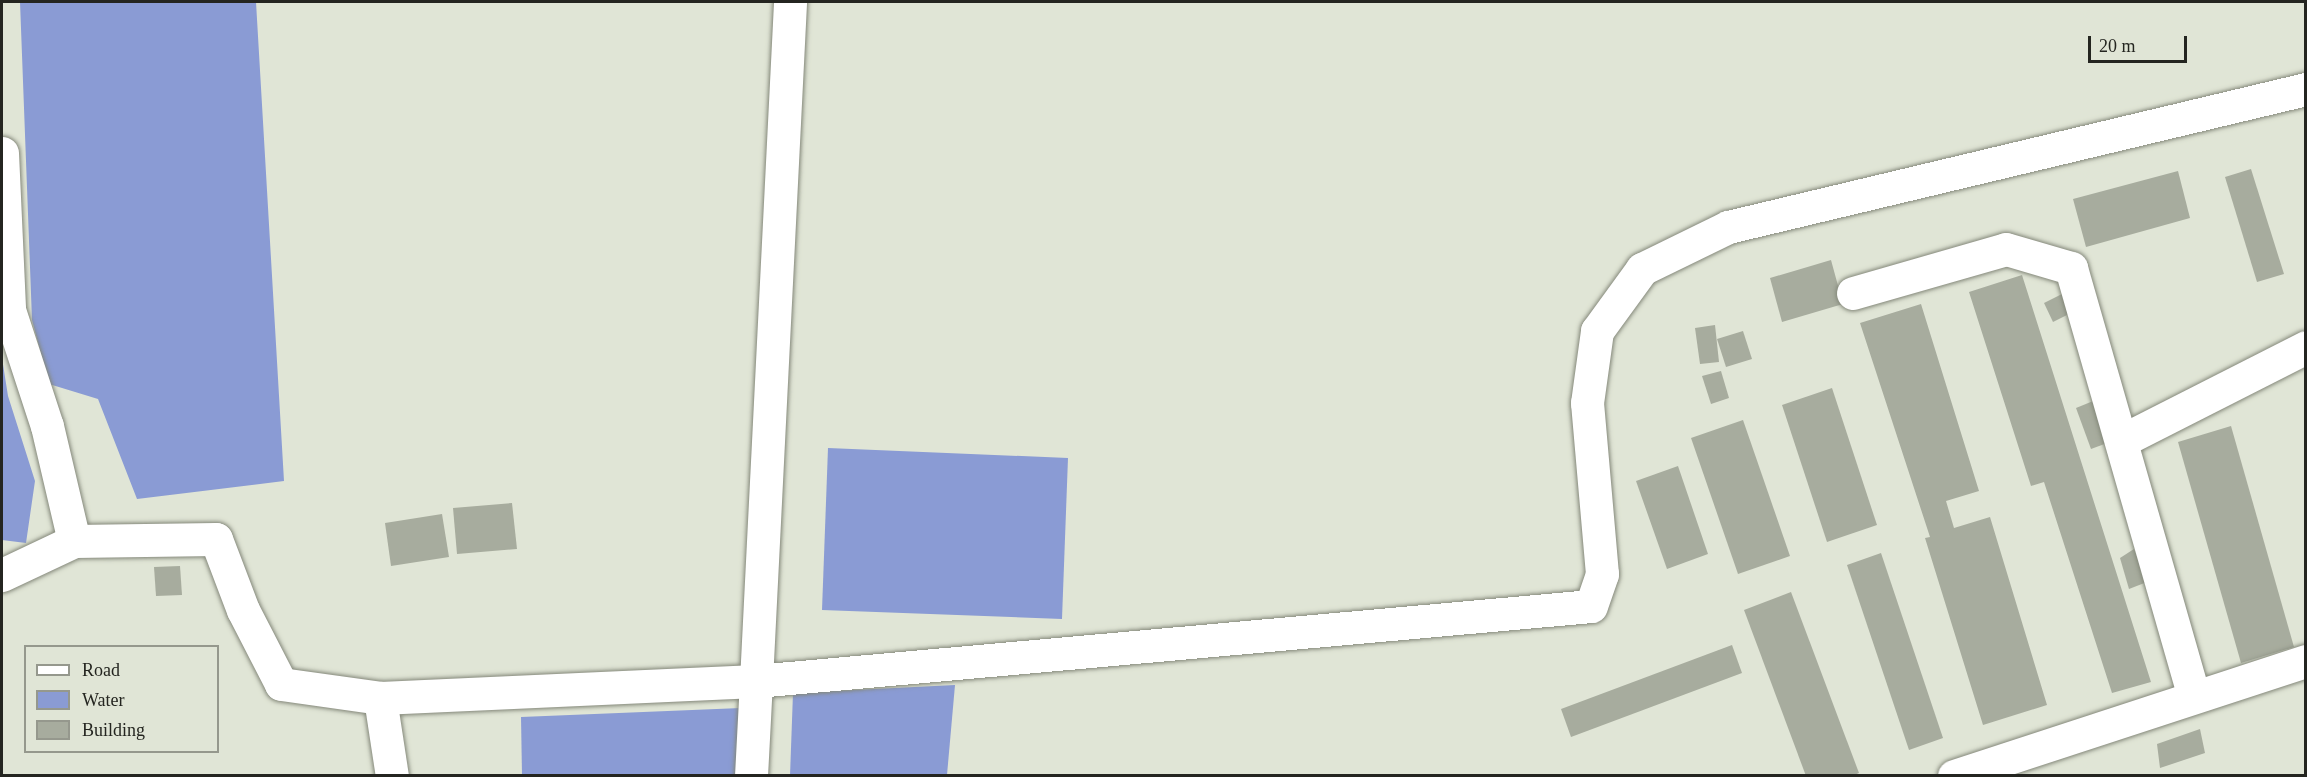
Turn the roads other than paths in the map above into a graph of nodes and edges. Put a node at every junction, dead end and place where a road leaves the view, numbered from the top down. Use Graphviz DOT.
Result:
graph roads {
  1 [pos="790,2"];
  2 [pos="2306,89"];
  3 [pos="2,153"];
  4 [pos="1853,293"];
  5 [pos="2306,346"];
  6 [pos="2123,440"];
  7 [pos="74,541"];
  8 [pos="2,574"];
  9 [pos="2306,661"];
  10 [pos="756,681"];
  11 [pos="2194,696"];
  12 [pos="380,698"];
  13 [pos="392,776"];
  14 [pos="751,776"];
  15 [pos="1954,776"];
  1 -- 10 [label="street"];
  2 -- 10 [label="street"];
  3 -- 7 [label="street"];
  4 -- 6 [label="street"];
  5 -- 6 [label="street"];
  6 -- 11 [label="street"];
  7 -- 8 [label="street"];
  7 -- 12 [label="street"];
  9 -- 11 [label="street"];
  10 -- 12 [label="street"];
  10 -- 14 [label="street"];
  11 -- 15 [label="street"];
  12 -- 13 [label="street"];
}
